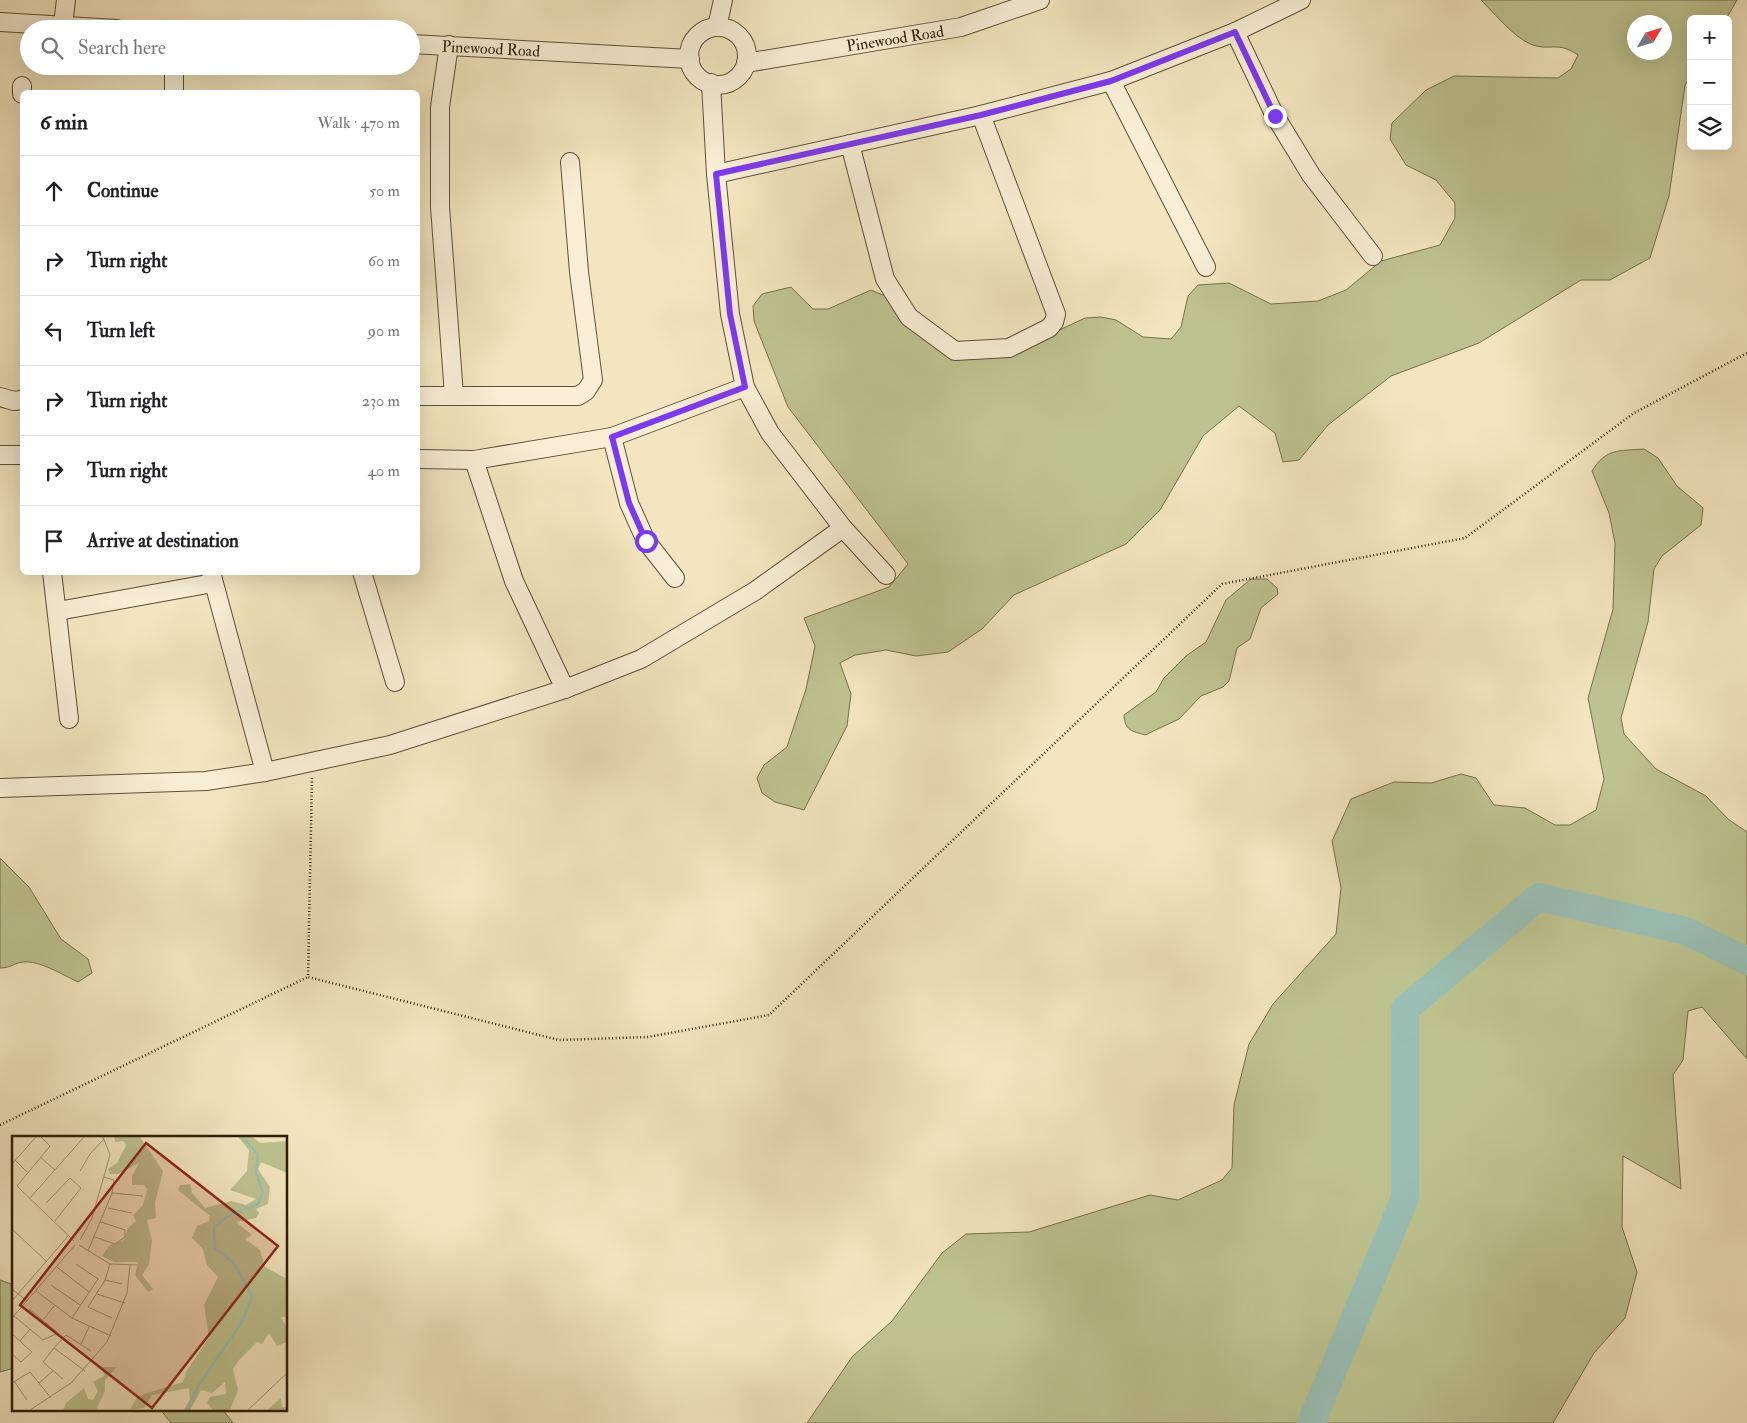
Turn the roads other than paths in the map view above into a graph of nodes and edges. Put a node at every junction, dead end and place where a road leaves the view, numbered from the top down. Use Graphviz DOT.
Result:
graph roads {
  1 [pos="66,0"];
  2 [pos="722,0"];
  3 [pos="1040,0"];
  4 [pos="1301,0"];
  5 [pos="64,20"];
  6 [pos="0,22"];
  7 [pos="20,23"];
  8 [pos="717,27"];
  9 [pos="1235,32"];
  10 [pos="420,44"];
  11 [pos="450,46"];
  12 [pos="690,59"];
  13 [pos="746,63"];
  14 [pos="174,75"];
  15 [pos="1111,81"];
  16 [pos="711,83"];
  17 [pos="174,90"];
  18 [pos="981,115"];
  19 [pos="850,144"];
  20 [pos="570,162"];
  21 [pos="716,174"];
  22 [pos="1374,256"];
  23 [pos="1206,267"];
  24 [pos="745,387"];
  25 [pos="454,395"];
  26 [pos="420,396"];
  27 [pos="0,397"];
  28 [pos="20,400"];
  29 [pos="612,437"];
  30 [pos="0,455"];
  31 [pos="20,455"];
  32 [pos="420,459"];
  33 [pos="474,460"];
  34 [pos="843,528"];
  35 [pos="52,575"];
  36 [pos="363,575"];
  37 [pos="886,575"];
  38 [pos="212,578"];
  39 [pos="675,578"];
  40 [pos="58,612"];
  41 [pos="395,682"];
  42 [pos="565,689"];
  43 [pos="69,719"];
  44 [pos="265,772"];
  45 [pos="0,788"];
  1 -- 5 [label="street"];
  2 -- 8 [label="street"];
  3 -- 13 [label="street, Pinewood Road"];
  4 -- 9 [label="street"];
  6 -- 7 [label="street"];
  8 -- 12 [label="street"];
  8 -- 13 [label="street"];
  9 -- 15 [label="street"];
  9 -- 22 [label="street"];
  10 -- 11 [label="street, Pinewood Road"];
  11 -- 12 [label="street, Pinewood Road"];
  11 -- 25 [label="street"];
  12 -- 16 [label="street"];
  13 -- 16 [label="street"];
  14 -- 17 [label="street"];
  15 -- 18 [label="street"];
  15 -- 23 [label="street"];
  16 -- 21 [label="street"];
  18 -- 19 [label="street"];
  18 -- 19 [label="street"];
  19 -- 21 [label="street"];
  20 -- 25 [label="street"];
  21 -- 24 [label="street"];
  24 -- 29 [label="street"];
  24 -- 34 [label="street"];
  25 -- 26 [label="street"];
  27 -- 28 [label="street"];
  29 -- 33 [label="street"];
  29 -- 39 [label="street"];
  30 -- 31 [label="street"];
  32 -- 33 [label="street"];
  33 -- 42 [label="street"];
  34 -- 37 [label="street"];
  34 -- 42 [label="street"];
  35 -- 40 [label="street"];
  36 -- 41 [label="street"];
  38 -- 40 [label="street"];
  38 -- 44 [label="street"];
  40 -- 43 [label="street"];
  42 -- 44 [label="street"];
  44 -- 45 [label="street"];
}
